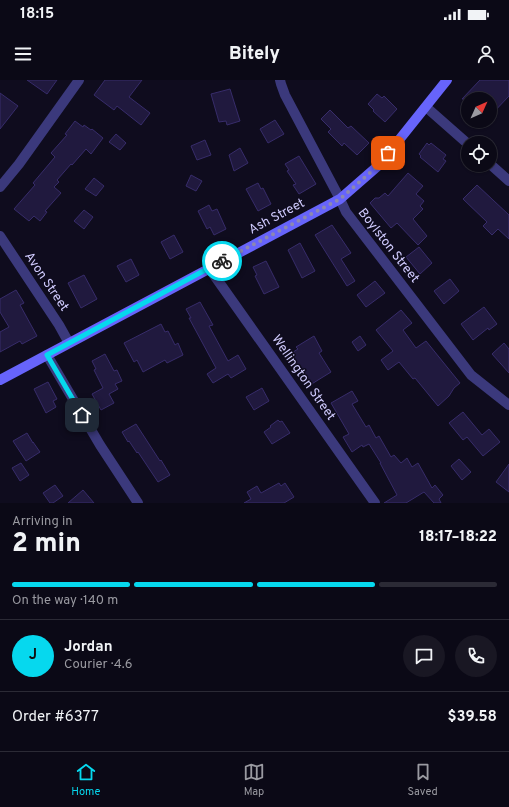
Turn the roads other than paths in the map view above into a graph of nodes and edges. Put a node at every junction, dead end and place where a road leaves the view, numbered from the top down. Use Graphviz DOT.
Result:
graph roads {
  1 [pos="79,80"];
  2 [pos="280,80"];
  3 [pos="447,80"];
  4 [pos="426,107"];
  5 [pos="461,138"];
  6 [pos="497,170"];
  7 [pos="509,181"];
  8 [pos="0,187"];
  9 [pos="340,199"];
  10 [pos="0,236"];
  11 [pos="209,268"];
  12 [pos="69,343"];
  13 [pos="47,355"];
  14 [pos="0,380"];
  15 [pos="509,405"];
  16 [pos="138,503"];
  17 [pos="375,503"];
  1 -- 8 [label="street"];
  2 -- 9 [label="street, Boylston Street"];
  3 -- 4 [label="street, Ash Street"];
  4 -- 5 [label="street"];
  4 -- 9 [label="street, Ash Street"];
  6 -- 7 [label="street"];
  9 -- 11 [label="street, Ash Street"];
  9 -- 15 [label="street, Boylston Street"];
  10 -- 12 [label="street, Avon Street"];
  11 -- 12 [label="street, Ash Street"];
  11 -- 17 [label="street, Wellington Street"];
  12 -- 13 [label="street, Ash Street"];
  13 -- 14 [label="street, Ash Street"];
  13 -- 16 [label="street"];
}
